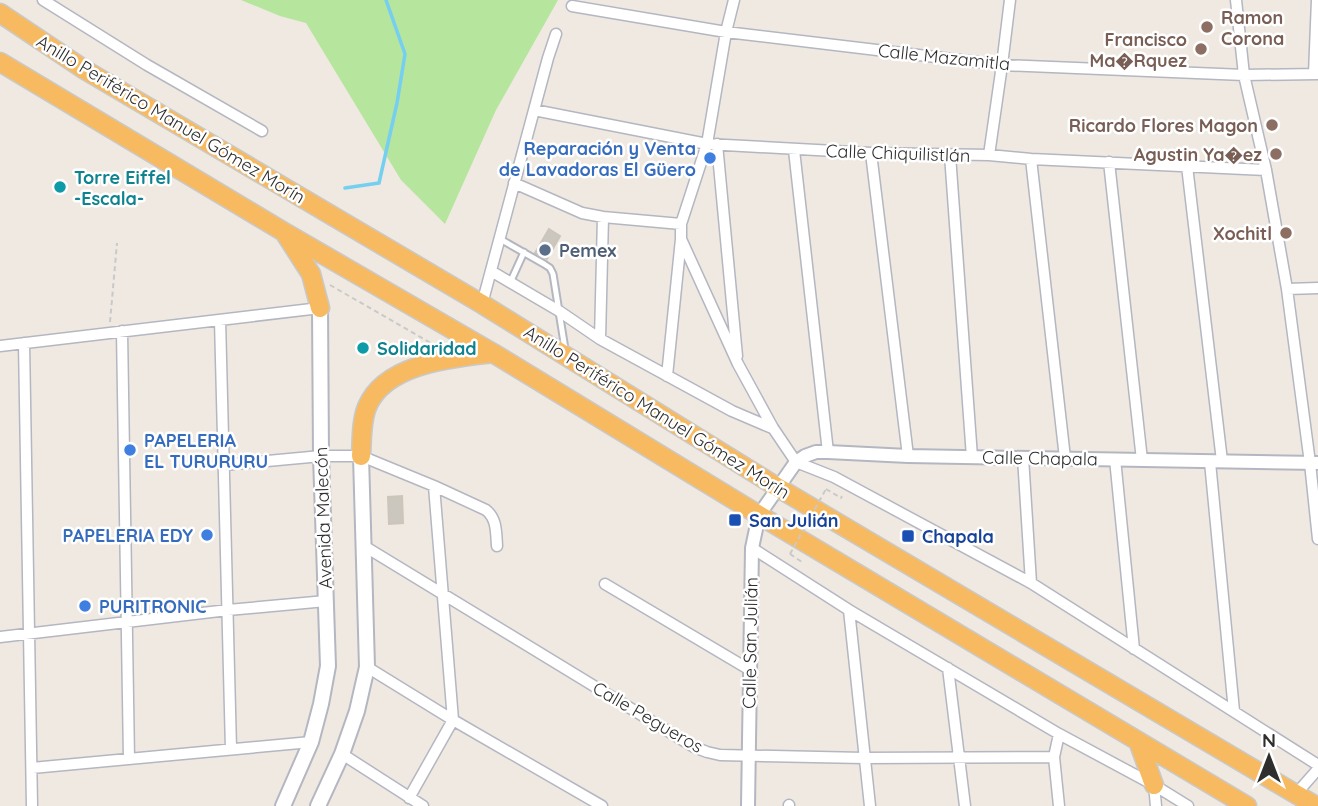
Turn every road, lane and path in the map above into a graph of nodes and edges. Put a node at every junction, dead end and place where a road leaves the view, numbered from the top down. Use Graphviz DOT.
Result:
graph roads {
  1 [pos="43,0"];
  2 [pos="734,0"];
  3 [pos="1010,0"];
  4 [pos="1236,0"];
  5 [pos="1317,0"];
  6 [pos="572,6"];
  7 [pos="0,13"];
  8 [pos="726,32"];
  9 [pos="556,34"];
  10 [pos="0,62"];
  11 [pos="1002,65"];
  12 [pos="1316,74"];
  13 [pos="1244,75"];
  14 [pos="534,110"];
  15 [pos="262,131"];
  16 [pos="712,144"];
  17 [pos="794,149"];
  18 [pos="871,153"];
  19 [pos="950,155"];
  20 [pos="989,155"];
  21 [pos="1031,159"];
  22 [pos="1109,162"];
  23 [pos="1187,166"];
  24 [pos="1266,170"];
  25 [pos="514,183"];
  26 [pos="603,217"];
  27 [pos="681,224"];
  28 [pos="284,232"];
  29 [pos="500,239"];
  30 [pos="681,239"];
  31 [pos="117,243"];
  32 [pos="524,253"];
  33 [pos="491,271"];
  34 [pos="311,274"];
  35 [pos="510,283"];
  36 [pos="1318,288"];
  37 [pos="1287,289"];
  38 [pos="482,304"];
  39 [pos="320,308"];
  40 [pos="559,311"];
  41 [pos="220,320"];
  42 [pos="122,331"];
  43 [pos="109,333"];
  44 [pos="600,339"];
  45 [pos="24,343"];
  46 [pos="0,345"];
  47 [pos="493,353"];
  48 [pos="566,356"];
  49 [pos="456,358"];
  50 [pos="738,364"];
  51 [pos="667,376"];
  52 [pos="772,428"];
  53 [pos="828,452"];
  54 [pos="321,456"];
  55 [pos="360,456"];
  56 [pos="908,456"];
  57 [pos="972,457"];
  58 [pos="1023,457"];
  59 [pos="1065,458"];
  60 [pos="1115,459"];
  61 [pos="1142,460"];
  62 [pos="796,462"];
  63 [pos="1216,462"];
  64 [pos="1314,463"];
  65 [pos="224,465"];
  66 [pos="434,486"];
  67 [pos="777,487"];
  68 [pos="826,489"];
  69 [pos="759,515"];
  70 [pos="1318,539"];
  71 [pos="497,545"];
  72 [pos="363,546"];
  73 [pos="752,548"];
  74 [pos="790,554"];
  75 [pos="1031,583"];
  76 [pos="605,584"];
  77 [pos="444,595"];
  78 [pos="326,601"];
  79 [pos="228,610"];
  80 [pos="849,610"];
  81 [pos="127,622"];
  82 [pos="29,634"];
  83 [pos="0,637"];
  84 [pos="1135,649"];
  85 [pos="367,667"];
  86 [pos="948,668"];
  87 [pos="750,670"];
  88 [pos="1234,711"];
  89 [pos="453,720"];
  90 [pos="1059,734"];
  91 [pos="1138,741"];
  92 [pos="310,742"];
  93 [pos="231,749"];
  94 [pos="342,754"];
  95 [pos="748,755"];
  96 [pos="960,757"];
  97 [pos="1054,757"];
  98 [pos="864,758"];
  99 [pos="130,759"];
  100 [pos="1318,767"];
  101 [pos="32,768"];
  102 [pos="1154,785"];
  103 [pos="1296,794"];
  104 [pos="410,798"];
  105 [pos="32,806"];
  106 [pos="283,806"];
  107 [pos="318,806"];
  108 [pos="423,806"];
  109 [pos="602,806"];
  110 [pos="748,806"];
  111 [pos="870,806"];
  112 [pos="965,806"];
  113 [pos="1059,806"];
  114 [pos="1157,806"];
  115 [pos="1188,806"];
  116 [pos="1247,806"];
  117 [pos="1316,806"];
  1 -- 15 [label="street"];
  2 -- 8 [label="street"];
  3 -- 11 [label="street"];
  4 -- 13 [label="street"];
  5 -- 12 [label="street"];
  6 -- 8 [label="street, Calle Mazamitla"];
  7 -- 38 [label="highway, Anillo Periférico Manuel Gómez Morín"];
  8 -- 11 [label="street, Calle Mazamitla"];
  8 -- 16 [label="street"];
  9 -- 14 [label="street"];
  10 -- 28 [label="highway, Anillo Periférico Manuel Gómez Morín"];
  11 -- 13 [label="street, Calle Mazamitla"];
  11 -- 20 [label="street"];
  12 -- 13 [label="street, Calle Mazamitla"];
  13 -- 24 [label="street"];
  14 -- 16 [label="street, Calle Chiquilistlán"];
  14 -- 25 [label="street"];
  16 -- 17 [label="street, Calle Chiquilistlán"];
  16 -- 27 [label="street"];
  16 -- 50 [label="street"];
  17 -- 18 [label="street, Calle Chiquilistlán"];
  17 -- 53 [label="street"];
  18 -- 19 [label="street, Calle Chiquilistlán"];
  18 -- 56 [label="street"];
  19 -- 20 [label="street, Calle Chiquilistlán"];
  19 -- 57 [label="street"];
  20 -- 21 [label="street, Calle Chiquilistlán"];
  21 -- 22 [label="street, Calle Chiquilistlán"];
  21 -- 59 [label="street"];
  22 -- 23 [label="street, Calle Chiquilistlán"];
  22 -- 61 [label="street"];
  23 -- 24 [label="street, Calle Chiquilistlán"];
  23 -- 63 [label="street"];
  24 -- 37 [label="street"];
  25 -- 26 [label="street"];
  25 -- 29 [label="street"];
  26 -- 27 [label="street"];
  26 -- 44 [label="street"];
  27 -- 30 [label="street"];
  28 -- 34 [label="highway, Avenida Malecón"];
  28 -- 47 [label="highway, Anillo Periférico Manuel Gómez Morín"];
  29 -- 32 [label="lane"];
  29 -- 33 [label="street"];
  30 -- 50 [label="street"];
  30 -- 51 [label="street"];
  31 -- 43 [label="path"];
  32 -- 35 [label="lane"];
  32 -- 40 [label="lane"];
  33 -- 35 [label="street"];
  33 -- 38 [label="street"];
  34 -- 39 [label="highway, Avenida Malecón"];
  34 -- 49 [label="path"];
  35 -- 40 [label="street"];
  36 -- 37 [label="street"];
  37 -- 64 [label="street"];
  38 -- 48 [label="highway, Anillo Periférico Manuel Gómez Morín"];
  39 -- 41 [label="street"];
  39 -- 54 [label="main road, Avenida Malecón"];
  40 -- 44 [label="street"];
  40 -- 48 [label="lane"];
  41 -- 42 [label="street"];
  41 -- 65 [label="street"];
  42 -- 43 [label="street"];
  42 -- 81 [label="street"];
  43 -- 45 [label="street"];
  44 -- 51 [label="street"];
  45 -- 46 [label="street"];
  45 -- 82 [label="street"];
  47 -- 49 [label="highway"];
  47 -- 69 [label="highway, Anillo Periférico Manuel Gómez Morín"];
  48 -- 67 [label="highway, Anillo Periférico Manuel Gómez Morín"];
  49 -- 55 [label="highway"];
  50 -- 52 [label="street"];
  51 -- 52 [label="street"];
  52 -- 62 [label="street"];
  53 -- 56 [label="street, Calle Chapala"];
  53 -- 62 [label="street, Calle Chapala"];
  54 -- 55 [label="street"];
  54 -- 65 [label="street"];
  54 -- 78 [label="main road, Avenida Malecón"];
  55 -- 66 [label="street"];
  55 -- 72 [label="main road"];
  56 -- 57 [label="street, Calle Chapala"];
  57 -- 58 [label="street, Calle Chapala"];
  58 -- 59 [label="street, Calle Chapala"];
  58 -- 75 [label="street"];
  59 -- 60 [label="street, Calle Chapala"];
  60 -- 61 [label="street, Calle Chapala"];
  60 -- 84 [label="street"];
  61 -- 63 [label="street, Calle Chapala"];
  62 -- 67 [label="street"];
  62 -- 75 [label="street"];
  63 -- 64 [label="street, Calle Chapala"];
  63 -- 88 [label="street"];
  64 -- 70 [label="street"];
  65 -- 79 [label="street"];
  66 -- 71 [label="street"];
  66 -- 77 [label="street"];
  67 -- 69 [label="street, Calle San Julián"];
  67 -- 103 [label="highway, Anillo Periférico Manuel Gómez Morín"];
  68 -- 74 [label="path, bridge"];
  69 -- 73 [label="street, Calle San Julián"];
  69 -- 91 [label="highway, Anillo Periférico Manuel Gómez Morín"];
  72 -- 77 [label="street, Calle Pegueros"];
  72 -- 85 [label="main road"];
  73 -- 80 [label="street"];
  73 -- 87 [label="street, Calle San Julián"];
  75 -- 84 [label="street"];
  76 -- 87 [label="street"];
  77 -- 89 [label="street"];
  77 -- 95 [label="street, Calle Pegueros"];
  78 -- 79 [label="street"];
  78 -- 92 [label="main road, Avenida Malecón"];
  79 -- 81 [label="street"];
  79 -- 93 [label="street"];
  80 -- 86 [label="street"];
  80 -- 98 [label="street"];
  81 -- 82 [label="street"];
  81 -- 99 [label="street"];
  82 -- 83 [label="street"];
  82 -- 101 [label="street"];
  84 -- 88 [label="street"];
  85 -- 89 [label="street"];
  85 -- 94 [label="main road"];
  86 -- 90 [label="street"];
  86 -- 96 [label="street"];
  87 -- 95 [label="street, Calle San Julián"];
  88 -- 100 [label="street"];
  89 -- 104 [label="street"];
  89 -- 109 [label="street"];
  90 -- 97 [label="street"];
  90 -- 102 [label="street"];
  91 -- 102 [label="highway"];
  91 -- 116 [label="highway, Anillo Periférico Manuel Gómez Morín"];
  92 -- 93 [label="street"];
  92 -- 106 [label="main road, Avenida Malecón"];
  93 -- 99 [label="street"];
  94 -- 104 [label="street"];
  94 -- 107 [label="main road"];
  95 -- 98 [label="street, Calle Pegueros"];
  95 -- 110 [label="street, Calle San Julián"];
  96 -- 97 [label="street, Calle Pegueros"];
  96 -- 98 [label="street, Calle Pegueros"];
  96 -- 112 [label="street"];
  97 -- 113 [label="street"];
  98 -- 111 [label="street"];
  99 -- 101 [label="street"];
  100 -- 103 [label="street"];
  101 -- 105 [label="street"];
  102 -- 114 [label="street"];
  102 -- 115 [label="street"];
  103 -- 117 [label="highway, Anillo Periférico Manuel Gómez Morín"];
  104 -- 108 [label="street"];
}
